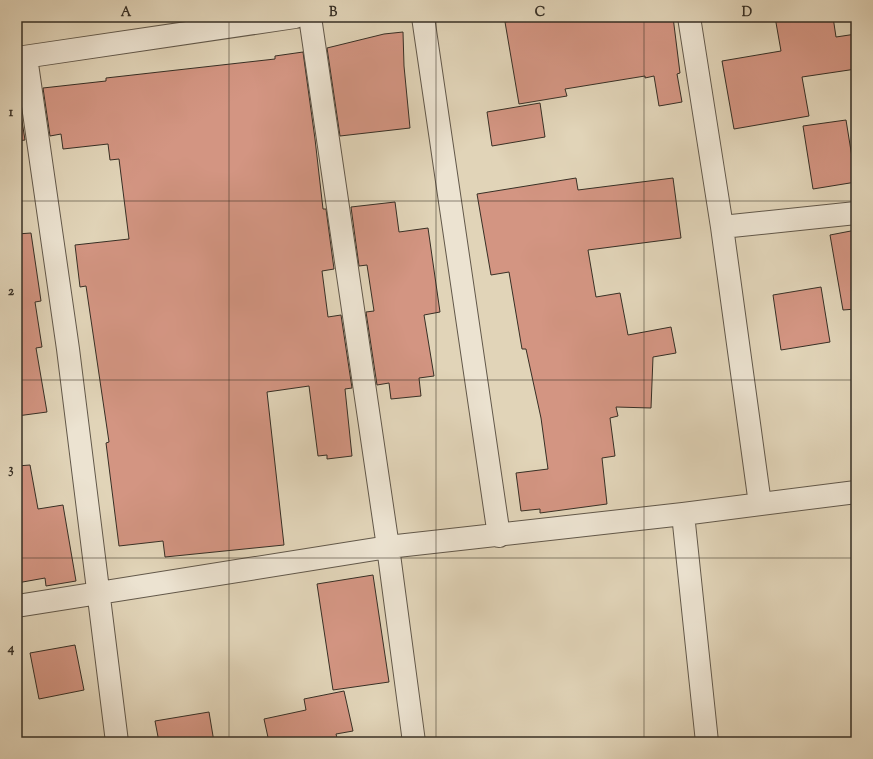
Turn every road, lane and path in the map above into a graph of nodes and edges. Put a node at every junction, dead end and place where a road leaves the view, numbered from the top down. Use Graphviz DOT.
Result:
graph roads {
  1 [pos="295,17"];
  2 [pos="310,17"];
  3 [pos="423,17"];
  4 [pos="689,17"];
  5 [pos="22,57"];
  6 [pos="856,213"];
  7 [pos="722,227"];
  8 [pos="856,492"];
  9 [pos="760,504"];
  10 [pos="684,514"];
  11 [pos="500,536"];
  12 [pos="388,547"];
  13 [pos="98,595"];
  14 [pos="17,606"];
  15 [pos="117,742"];
  16 [pos="414,742"];
  17 [pos="707,742"];
  1 -- 5 [label="street"];
  2 -- 12 [label="street"];
  3 -- 11 [label="street"];
  4 -- 7 [label="street"];
  5 -- 13 [label="street"];
  6 -- 7 [label="street"];
  7 -- 9 [label="street"];
  8 -- 9 [label="street"];
  9 -- 10 [label="street"];
  10 -- 11 [label="street"];
  10 -- 17 [label="street"];
  11 -- 12 [label="street"];
  12 -- 13 [label="street"];
  12 -- 16 [label="street"];
  13 -- 14 [label="street"];
  13 -- 15 [label="street"];
}
